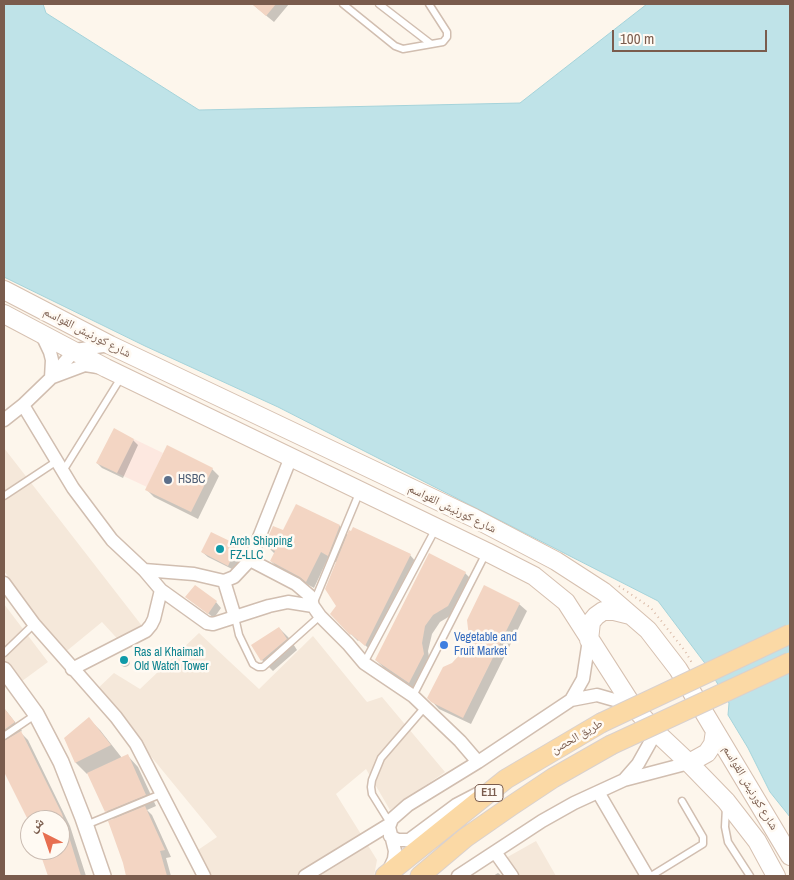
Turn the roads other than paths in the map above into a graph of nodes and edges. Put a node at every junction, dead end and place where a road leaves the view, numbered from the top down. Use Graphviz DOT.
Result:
graph roads {
  1 [pos="343,4"];
  2 [pos="379,4"];
  3 [pos="429,4"];
  4 [pos="431,44"];
  5 [pos="4,290"];
  6 [pos="4,314"];
  7 [pos="40,333"];
  8 [pos="110,345"];
  9 [pos="75,350"];
  10 [pos="106,368"];
  11 [pos="122,375"];
  12 [pos="50,378"];
  13 [pos="23,404"];
  14 [pos="4,420"];
  15 [pos="291,457"];
  16 [pos="60,466"];
  17 [pos="360,490"];
  18 [pos="4,496"];
  19 [pos="436,527"];
  20 [pos="487,552"];
  21 [pos="250,560"];
  22 [pos="144,570"];
  23 [pos="224,581"];
  24 [pos="4,583"];
  25 [pos="161,590"];
  26 [pos="316,611"];
  27 [pos="631,615"];
  28 [pos="235,617"];
  29 [pos="34,624"];
  30 [pos="790,634"];
  31 [pos="589,640"];
  32 [pos="4,653"];
  33 [pos="790,662"];
  34 [pos="364,663"];
  35 [pos="72,669"];
  36 [pos="4,670"];
  37 [pos="413,696"];
  38 [pos="571,700"];
  39 [pos="632,705"];
  40 [pos="425,707"];
  41 [pos="36,714"];
  42 [pos="715,731"];
  43 [pos="656,732"];
  44 [pos="4,736"];
  45 [pos="611,746"];
  46 [pos="478,762"];
  47 [pos="689,762"];
  48 [pos="506,779"];
  49 [pos="624,780"];
  50 [pos="598,792"];
  51 [pos="161,794"];
  52 [pos="682,801"];
  53 [pos="726,801"];
  54 [pos="86,825"];
  55 [pos="390,830"];
  56 [pos="495,852"];
  57 [pos="790,856"];
  58 [pos="201,875"];
  59 [pos="103,876"];
  60 [pos="305,876"];
  61 [pos="386,876"];
  62 [pos="420,876"];
  63 [pos="432,876"];
  64 [pos="458,876"];
  65 [pos="512,876"];
  66 [pos="647,876"];
  67 [pos="652,876"];
  68 [pos="750,876"];
  69 [pos="776,876"];
  1 -- 4 [label="lane"];
  2 -- 4 [label="lane"];
  3 -- 4 [label="lane"];
  5 -- 8 [label="main road, شارع كورنيش القواسم"];
  6 -- 7 [label="main road, شارع كورنيش القواسم"];
  7 -- 9 [label="main road, شارع كورنيش القواسم"];
  7 -- 12 [label="street"];
  8 -- 9 [label="street"];
  8 -- 27 [label="main road, شارع كورنيش القواسم"];
  9 -- 10 [label="main road, شارع كورنيش القواسم"];
  9 -- 12 [label="street"];
  10 -- 11 [label="main road, شارع كورنيش القواسم"];
  10 -- 12 [label="street"];
  11 -- 15 [label="main road, شارع كورنيش القواسم"];
  11 -- 16 [label="lane"];
  12 -- 13 [label="street"];
  13 -- 14 [label="street"];
  13 -- 16 [label="street"];
  15 -- 17 [label="main road, شارع كورنيش القواسم"];
  15 -- 21 [label="street"];
  16 -- 18 [label="lane"];
  16 -- 22 [label="street"];
  17 -- 19 [label="main road, شارع كورنيش القواسم"];
  17 -- 26 [label="lane"];
  19 -- 20 [label="main road, شارع كورنيش القواسم"];
  19 -- 34 [label="lane"];
  20 -- 31 [label="main road, شارع كورنيش القواسم"];
  20 -- 37 [label="lane"];
  21 -- 23 [label="street"];
  21 -- 26 [label="street"];
  22 -- 23 [label="street"];
  22 -- 25 [label="street"];
  23 -- 28 [label="street"];
  24 -- 29 [label="street"];
  25 -- 28 [label="street"];
  25 -- 35 [label="street"];
  26 -- 28 [label="street"];
  26 -- 28 [label="lane"];
  26 -- 34 [label="street"];
  27 -- 31 [label="main road"];
  27 -- 42 [label="main road, شارع كورنيش القواسم"];
  29 -- 32 [label="lane"];
  29 -- 35 [label="street"];
  30 -- 48 [label="main road, طريق الحصن / E11, bridge"];
  31 -- 38 [label="street"];
  31 -- 39 [label="main road, شارع كورنيش القواسم"];
  33 -- 45 [label="main road, طريق الحصن / E11, bridge"];
  34 -- 37 [label="street"];
  35 -- 51 [label="street"];
  36 -- 41 [label="street"];
  37 -- 40 [label="street"];
  38 -- 39 [label="street"];
  38 -- 46 [label="street"];
  39 -- 43 [label="main road, شارع كورنيش القواسم"];
  40 -- 46 [label="street"];
  40 -- 55 [label="lane"];
  41 -- 44 [label="lane"];
  41 -- 54 [label="street"];
  42 -- 47 [label="main road"];
  42 -- 57 [label="main road, شارع كورنيش القواسم"];
  43 -- 47 [label="main road, شارع كورنيش القواسم"];
  43 -- 49 [label="street"];
  45 -- 62 [label="main road, طريق الحصن / E11"];
  45 -- 63 [label="main road"];
  46 -- 55 [label="street"];
  47 -- 49 [label="street"];
  47 -- 53 [label="main road, شارع كورنيش القواسم"];
  48 -- 55 [label="street"];
  48 -- 61 [label="main road, طريق الحصن / E11"];
  49 -- 50 [label="street"];
  50 -- 56 [label="street"];
  50 -- 66 [label="street"];
  51 -- 54 [label="lane"];
  51 -- 58 [label="street"];
  52 -- 67 [label="lane"];
  53 -- 68 [label="lane"];
  53 -- 69 [label="main road, شارع كورنيش القواسم"];
  54 -- 59 [label="street"];
  55 -- 60 [label="street"];
  55 -- 61 [label="street"];
  56 -- 64 [label="street"];
  56 -- 65 [label="street"];
}
